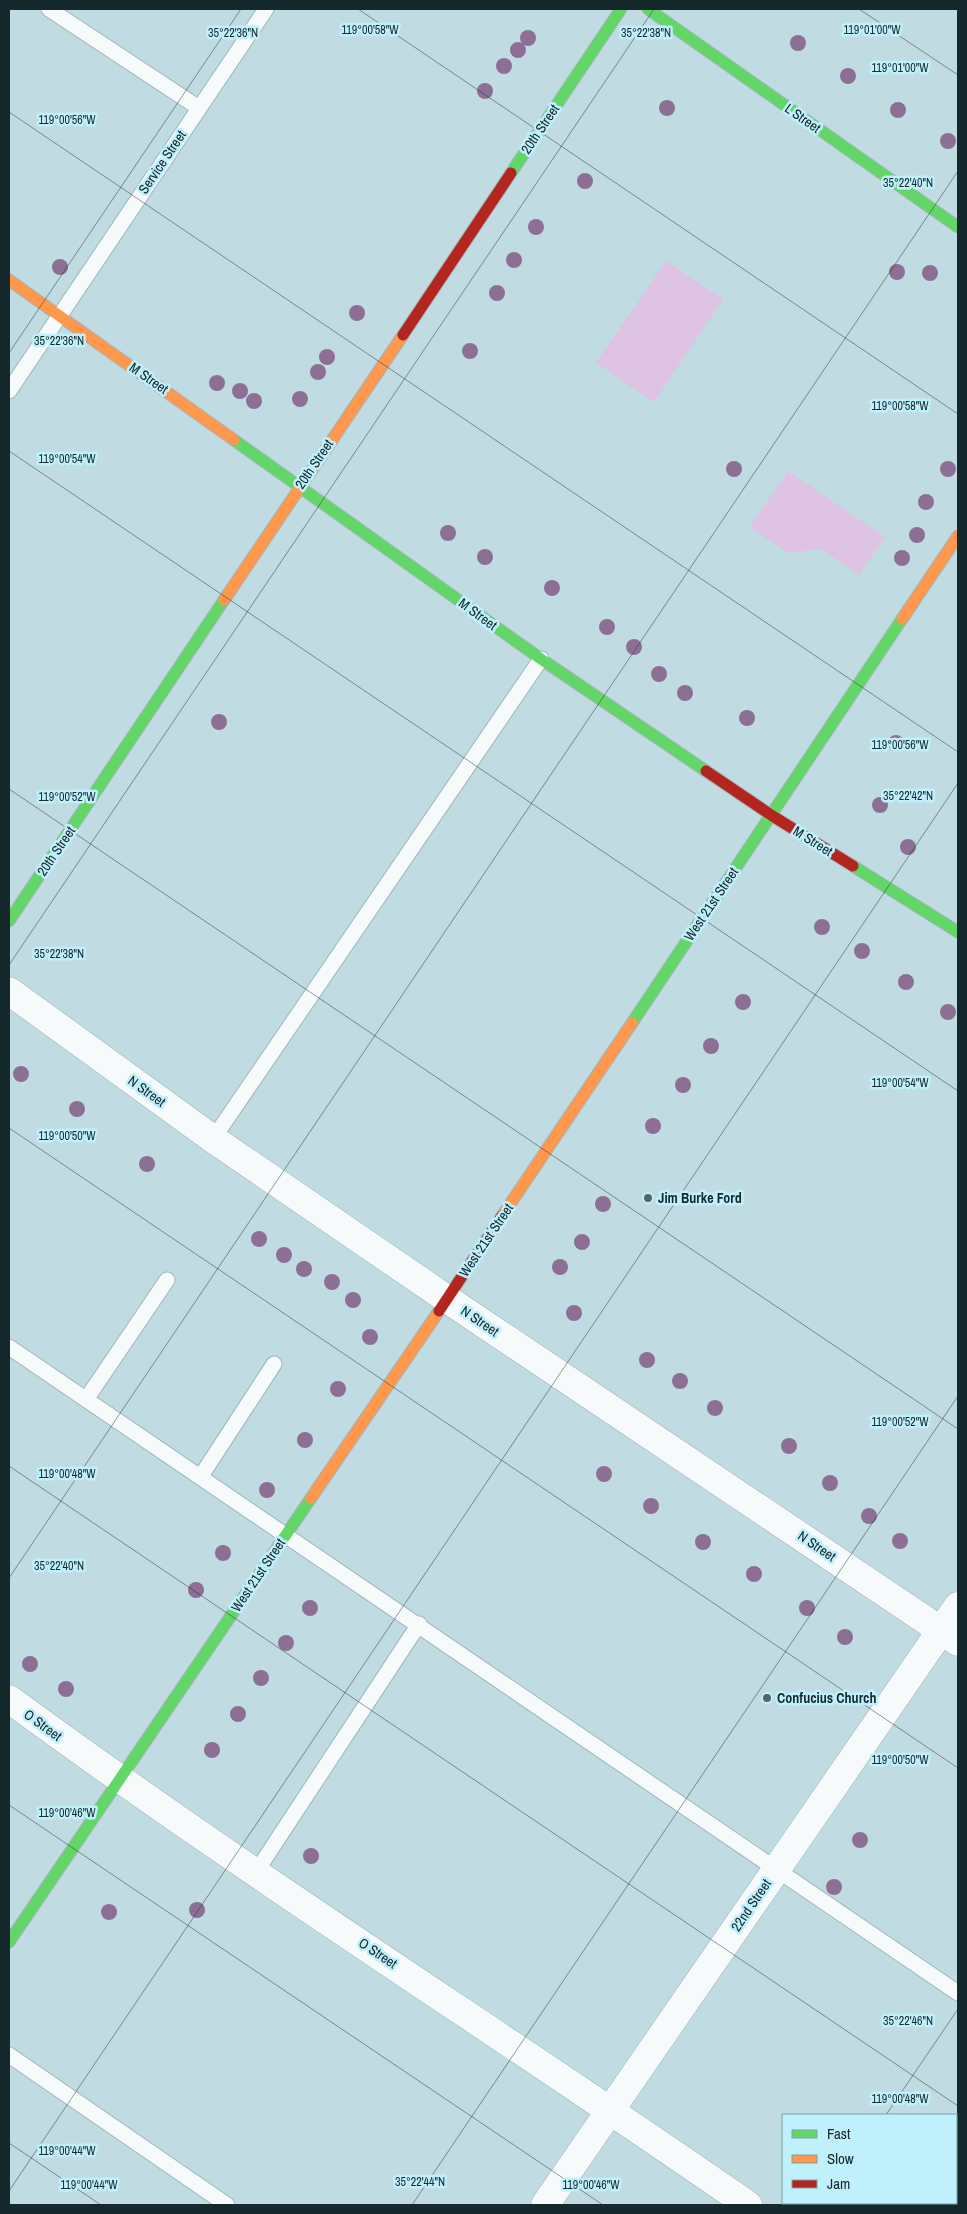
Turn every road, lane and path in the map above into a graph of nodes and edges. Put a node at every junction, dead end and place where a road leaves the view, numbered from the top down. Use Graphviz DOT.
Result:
graph roads {
  1 [pos="49,9"];
  2 [pos="266,9"];
  3 [pos="621,9"];
  4 [pos="648,9"];
  5 [pos="199,108"];
  6 [pos="958,227"];
  7 [pos="9,280"];
  8 [pos="59,315"];
  9 [pos="9,391"];
  10 [pos="300,486"];
  11 [pos="958,536"];
  12 [pos="541,659"];
  13 [pos="771,815"];
  14 [pos="9,921"];
  15 [pos="958,932"];
  16 [pos="9,991"];
  17 [pos="213,1139"];
  18 [pos="167,1280"];
  19 [pos="447,1299"];
  20 [pos="9,1347"];
  21 [pos="274,1364"];
  22 [pos="87,1398"];
  23 [pos="201,1476"];
  24 [pos="286,1534"];
  25 [pos="958,1606"];
  26 [pos="419,1624"];
  27 [pos="950,1636"];
  28 [pos="9,1699"];
  29 [pos="119,1780"];
  30 [pos="777,1868"];
  31 [pos="256,1872"];
  32 [pos="9,1942"];
  33 [pos="958,1993"];
  34 [pos="9,2055"];
  35 [pos="611,2110"];
  36 [pos="227,2205"];
  37 [pos="544,2205"];
  38 [pos="748,2205"];
  1 -- 5 [label="lane"];
  2 -- 5 [label="lane, Service Street"];
  3 -- 10 [label="street, 20th Street"];
  4 -- 6 [label="street, L Street"];
  5 -- 8 [label="lane, Service Street"];
  7 -- 8 [label="street, M Street"];
  8 -- 9 [label="lane, Service Street"];
  8 -- 10 [label="street, M Street"];
  10 -- 12 [label="street, M Street"];
  10 -- 14 [label="street, 20th Street"];
  11 -- 13 [label="street, West 21st Street"];
  12 -- 13 [label="street, M Street"];
  12 -- 17 [label="lane"];
  13 -- 15 [label="street, M Street"];
  13 -- 19 [label="street, West 21st Street"];
  16 -- 17 [label="street, N Street"];
  17 -- 19 [label="street, N Street"];
  18 -- 22 [label="lane"];
  19 -- 24 [label="street, West 21st Street"];
  19 -- 27 [label="street, N Street"];
  20 -- 22 [label="lane"];
  21 -- 23 [label="lane"];
  22 -- 23 [label="lane"];
  23 -- 24 [label="lane"];
  24 -- 26 [label="lane"];
  24 -- 29 [label="street, West 21st Street"];
  25 -- 27 [label="street, 22nd Street"];
  26 -- 30 [label="lane"];
  26 -- 31 [label="lane"];
  27 -- 30 [label="street, 22nd Street"];
  28 -- 29 [label="street, O Street"];
  29 -- 31 [label="street, O Street"];
  29 -- 32 [label="street, West 21st Street"];
  30 -- 33 [label="lane"];
  30 -- 35 [label="street, 22nd Street"];
  31 -- 35 [label="street, O Street"];
  34 -- 36 [label="lane"];
  35 -- 37 [label="street, 22nd Street"];
  35 -- 38 [label="street, O Street"];
}
